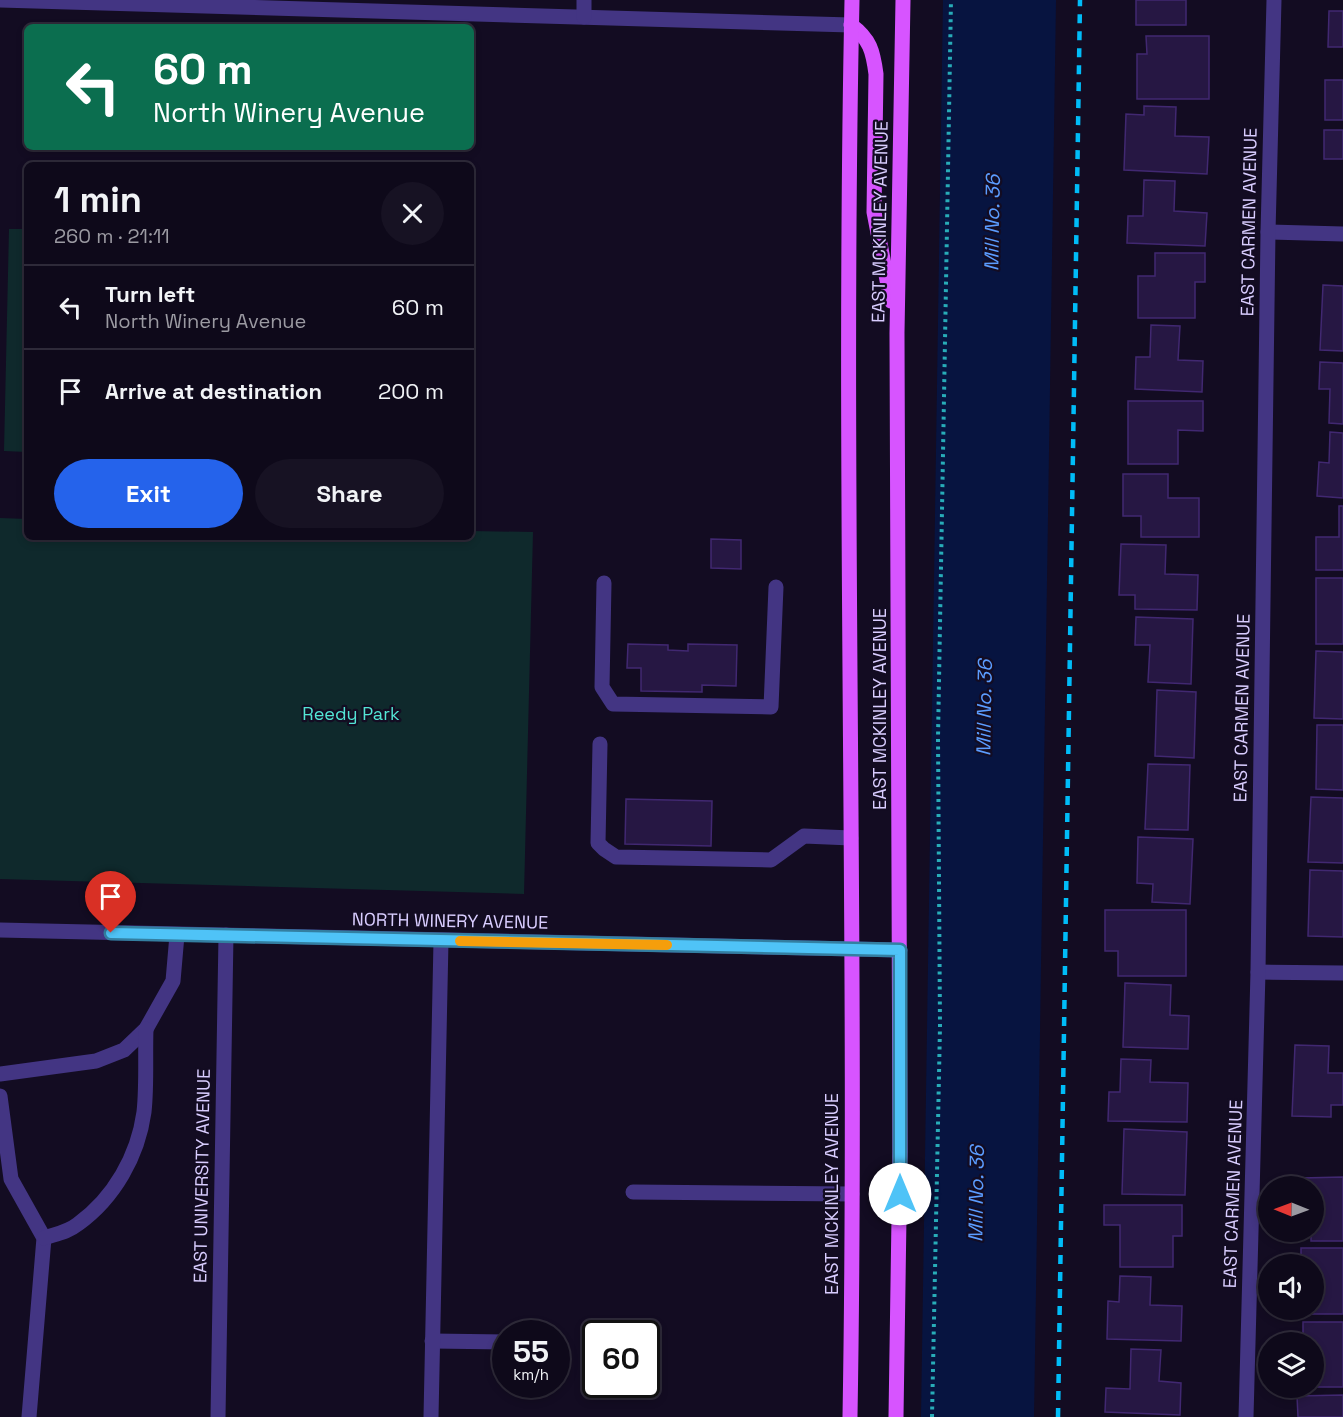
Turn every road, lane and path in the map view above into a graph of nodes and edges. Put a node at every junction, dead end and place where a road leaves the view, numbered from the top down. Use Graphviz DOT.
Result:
graph roads {
  1 [pos="0,0"];
  2 [pos="584,0"];
  3 [pos="852,0"];
  4 [pos="903,0"];
  5 [pos="951,0"];
  6 [pos="1274,0"];
  7 [pos="184,3"];
  8 [pos="445,6"];
  9 [pos="584,17"];
  10 [pos="852,25"];
  11 [pos="1268,232"];
  12 [pos="1343,234"];
  13 [pos="897,333"];
  14 [pos="604,583"];
  15 [pos="776,587"];
  16 [pos="600,744"];
  17 [pos="852,838"];
  18 [pos="0,930"];
  19 [pos="177,935"];
  20 [pos="226,936"];
  21 [pos="441,941"];
  22 [pos="852,950"];
  23 [pos="900,950"];
  24 [pos="1258,972"];
  25 [pos="1343,973"];
  26 [pos="146,1029"];
  27 [pos="0,1074"];
  28 [pos="0,1096"];
  29 [pos="633,1192"];
  30 [pos="852,1194"];
  31 [pos="44,1238"];
  32 [pos="432,1341"];
  33 [pos="492,1342"];
  34 [pos="29,1417"];
  35 [pos="218,1417"];
  36 [pos="431,1417"];
  37 [pos="850,1417"];
  38 [pos="896,1417"];
  39 [pos="932,1417"];
  40 [pos="1246,1417"];
  1 -- 7 [label="street"];
  2 -- 9 [label="street"];
  3 -- 10 [label="main road, EAST MCKINLEY AVENUE"];
  4 -- 13 [label="main road, EAST MCKINLEY AVENUE"];
  5 -- 39 [label="path"];
  6 -- 11 [label="street, EAST CARMEN AVENUE"];
  7 -- 8 [label="street"];
  8 -- 9 [label="street"];
  9 -- 10 [label="street"];
  10 -- 13 [label="main road"];
  10 -- 17 [label="main road, EAST MCKINLEY AVENUE"];
  11 -- 12 [label="street"];
  11 -- 24 [label="street, EAST CARMEN AVENUE"];
  13 -- 23 [label="main road, EAST MCKINLEY AVENUE"];
  14 -- 15 [label="street"];
  16 -- 17 [label="street"];
  17 -- 22 [label="main road, EAST MCKINLEY AVENUE"];
  18 -- 19 [label="street, NORTH WINERY AVENUE"];
  19 -- 20 [label="street, NORTH WINERY AVENUE"];
  19 -- 26 [label="street"];
  20 -- 21 [label="street, NORTH WINERY AVENUE"];
  20 -- 35 [label="street, EAST UNIVERSITY AVENUE"];
  21 -- 22 [label="street, NORTH WINERY AVENUE"];
  21 -- 32 [label="street"];
  22 -- 23 [label="street, NORTH WINERY AVENUE"];
  22 -- 30 [label="main road, EAST MCKINLEY AVENUE"];
  23 -- 38 [label="main road, EAST MCKINLEY AVENUE"];
  24 -- 25 [label="street"];
  24 -- 40 [label="street, EAST CARMEN AVENUE"];
  26 -- 27 [label="street"];
  26 -- 31 [label="street"];
  28 -- 31 [label="street"];
  29 -- 30 [label="street"];
  30 -- 37 [label="main road, EAST MCKINLEY AVENUE"];
  31 -- 34 [label="street"];
  32 -- 33 [label="street"];
  32 -- 36 [label="street"];
}
